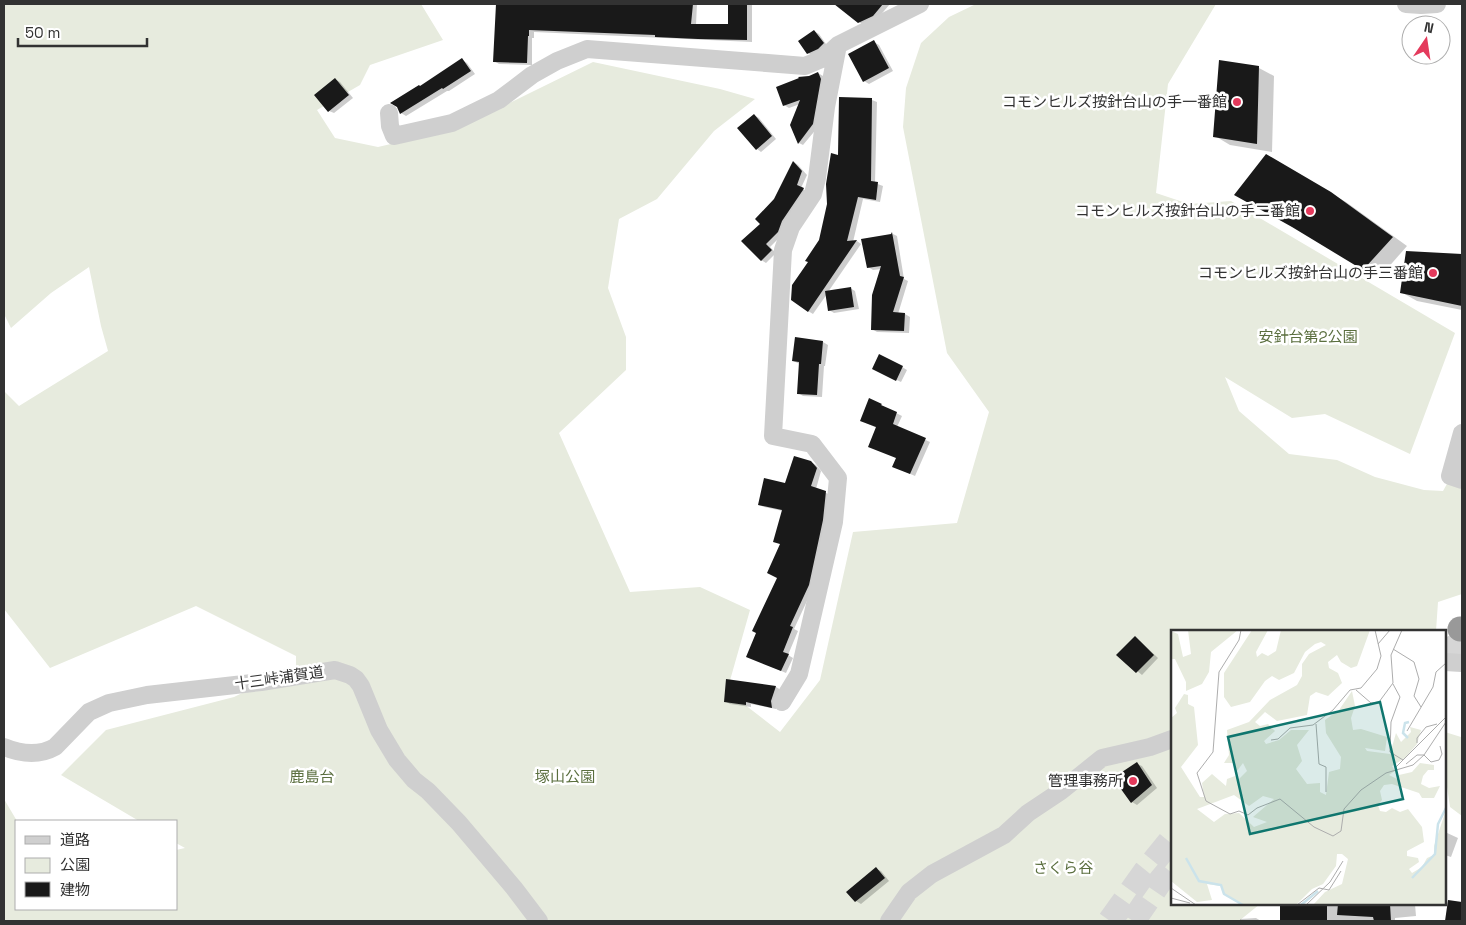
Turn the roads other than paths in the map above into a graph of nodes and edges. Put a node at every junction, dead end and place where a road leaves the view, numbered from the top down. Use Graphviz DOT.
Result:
graph roads {
  1 [pos="920,4"];
  2 [pos="1406,4"];
  3 [pos="1437,4"];
  4 [pos="838,45"];
  5 [pos="389,113"];
  6 [pos="1462,433"];
  7 [pos="1456,478"];
  8 [pos="1446,662"];
  9 [pos="1462,663"];
  10 [pos="782,702"];
  11 [pos="1171,739"];
  12 [pos="4,747"];
  13 [pos="539,921"];
  14 [pos="889,921"];
  1 -- 4 [label="street"];
  2 -- 3 [label="street"];
  4 -- 5 [label="street"];
  4 -- 10 [label="street"];
  6 -- 7 [label="street"];
  8 -- 9 [label="street"];
  11 -- 14 [label="street"];
  12 -- 13 [label="street, 十三峠浦賀道"];
}
